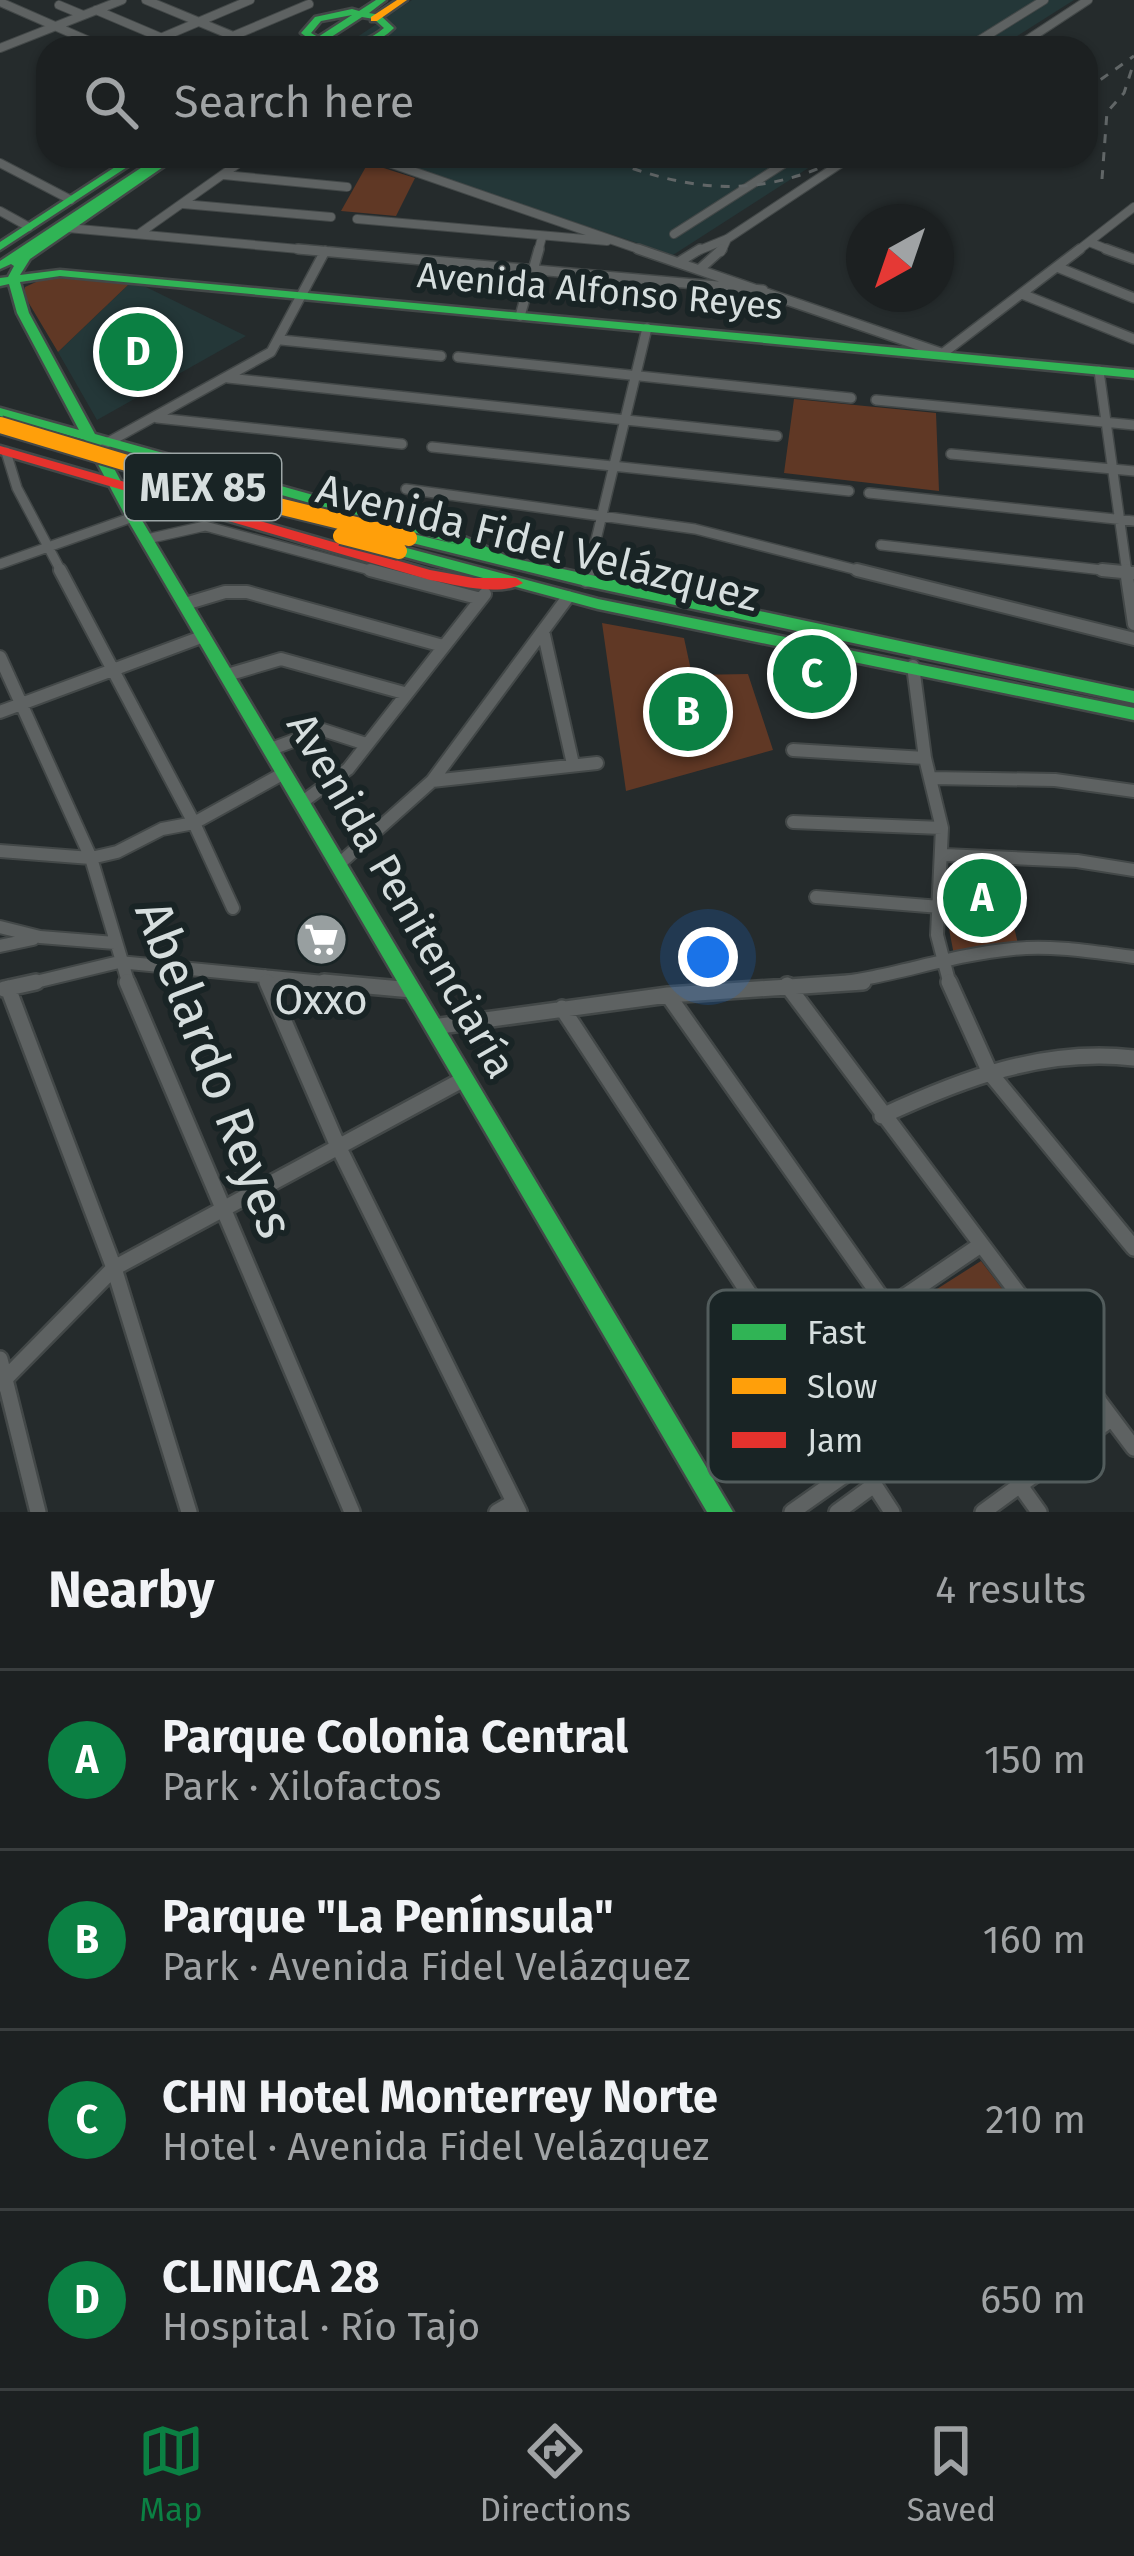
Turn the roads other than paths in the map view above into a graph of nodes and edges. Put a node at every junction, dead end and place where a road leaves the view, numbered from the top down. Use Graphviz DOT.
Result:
graph roads {
  1 [pos="122,0"];
  2 [pos="146,0"];
  3 [pos="223,0"];
  4 [pos="250,0"];
  5 [pos="297,0"];
  6 [pos="403,0"];
  7 [pos="1044,0"];
  8 [pos="1088,0"];
  9 [pos="0,2"];
  10 [pos="309,4"];
  11 [pos="59,5"];
  12 [pos="237,6"];
  13 [pos="96,10"];
  14 [pos="373,10"];
  15 [pos="334,14"];
  16 [pos="83,15"];
  17 [pos="199,22"];
  18 [pos="55,26"];
  19 [pos="78,36"];
  20 [pos="157,36"];
  21 [pos="167,36"];
  22 [pos="233,36"];
  23 [pos="311,36"];
  24 [pos="336,36"];
  25 [pos="986,36"];
  26 [pos="1034,36"];
  27 [pos="0,37"];
  28 [pos="13,43"];
  29 [pos="0,48"];
  30 [pos="1,165"];
  31 [pos="135,168"];
  32 [pos="138,168"];
  33 [pos="141,168"];
  34 [pos="142,168"];
  35 [pos="233,168"];
  36 [pos="404,168"];
  37 [pos="777,168"];
  38 [pos="834,168"];
  39 [pos="223,175"];
  40 [pos="347,187"];
  41 [pos="71,200"];
  42 [pos="182,203"];
  43 [pos="1134,207"];
  44 [pos="0,211"];
  45 [pos="331,217"];
  46 [pos="1121,217"];
  47 [pos="357,219"];
  48 [pos="1134,221"];
  49 [pos="68,228"];
  50 [pos="139,234"];
  51 [pos="674,234"];
  52 [pos="542,237"];
  53 [pos="727,239"];
  54 [pos="623,242"];
  55 [pos="1089,242"];
  56 [pos="16,244"];
  57 [pos="325,251"];
  58 [pos="1134,259"];
  59 [pos="679,262"];
  60 [pos="1057,268"];
  61 [pos="700,269"];
  62 [pos="533,270"];
  63 [pos="54,273"];
  64 [pos="8,286"];
  65 [pos="763,290"];
  66 [pos="1022,294"];
  67 [pos="303,296"];
  68 [pos="1134,298"];
  69 [pos="520,316"];
  70 [pos="647,328"];
  71 [pos="1134,339"];
  72 [pos="281,340"];
  73 [pos="944,355"];
  74 [pos="441,356"];
  75 [pos="458,357"];
  76 [pos="1099,371"];
  77 [pos="1134,374"];
  78 [pos="636,376"];
  79 [pos="228,378"];
  80 [pos="851,398"];
  81 [pos="876,400"];
  82 [pos="0,412"];
  83 [pos="156,418"];
  84 [pos="626,420"];
  85 [pos="1104,423"];
  86 [pos="0,425"];
  87 [pos="1134,425"];
  88 [pos="777,436"];
  89 [pos="93,440"];
  90 [pos="402,444"];
  91 [pos="2,446"];
  92 [pos="432,447"];
  93 [pos="951,454"];
  94 [pos="157,458"];
  95 [pos="60,466"];
  96 [pos="615,466"];
  97 [pos="1111,469"];
  98 [pos="1134,471"];
  99 [pos="116,482"];
  100 [pos="406,489"];
  101 [pos="141,491"];
  102 [pos="849,491"];
  103 [pos="869,493"];
  104 [pos="604,514"];
  105 [pos="134,517"];
  106 [pos="1119,520"];
  107 [pos="1134,521"];
  108 [pos="250,525"];
  109 [pos="223,531"];
  110 [pos="147,539"];
  111 [pos="404,544"];
  112 [pos="881,545"];
  113 [pos="48,547"];
  114 [pos="0,564"];
  115 [pos="1130,573"];
  116 [pos="586,580"];
  117 [pos="500,582"];
  118 [pos="568,597"];
  119 [pos="185,604"];
  120 [pos="1134,624"];
  121 [pos="544,635"];
  122 [pos="204,636"];
  123 [pos="1134,640"];
  124 [pos="442,646"];
  125 [pos="0,657"];
  126 [pos="913,666"];
  127 [pos="111,671"];
  128 [pos="227,675"];
  129 [pos="404,693"];
  130 [pos="1134,697"];
  131 [pos="21,704"];
  132 [pos="0,712"];
  133 [pos="1134,713"];
  134 [pos="367,744"];
  135 [pos="271,749"];
  136 [pos="794,750"];
  137 [pos="925,758"];
  138 [pos="597,763"];
  139 [pos="572,764"];
  140 [pos="284,772"];
  141 [pos="931,778"];
  142 [pos="432,781"];
  143 [pos="1134,791"];
  144 [pos="301,802"];
  145 [pos="793,822"];
  146 [pos="194,823"];
  147 [pos="942,828"];
  148 [pos="0,851"];
  149 [pos="944,855"];
  150 [pos="91,858"];
  151 [pos="338,865"];
  152 [pos="1134,870"];
  153 [pos="816,897"];
  154 [pos="940,907"];
  155 [pos="233,908"];
  156 [pos="0,928"];
  157 [pos="40,938"];
  158 [pos="115,943"];
  159 [pos="0,946"];
  160 [pos="1134,957"];
  161 [pos="119,962"];
  162 [pos="942,967"];
  163 [pos="265,976"];
  164 [pos="787,985"];
  165 [pos="4,988"];
  166 [pos="412,990"];
  167 [pos="668,995"];
  168 [pos="562,1008"];
  169 [pos="433,1027"];
  170 [pos="1134,1058"];
  171 [pos="990,1073"];
  172 [pos="464,1079"];
  173 [pos="882,1116"];
  174 [pos="337,1144"];
  175 [pos="222,1208"];
  176 [pos="979,1246"];
  177 [pos="1134,1248"];
  178 [pos="114,1268"];
  179 [pos="746,1290"];
  180 [pos="876,1290"];
  181 [pos="912,1290"];
  182 [pos="1013,1290"];
  183 [pos="2,1374"];
  184 [pos="1104,1410"];
  185 [pos="1111,1419"];
  186 [pos="1104,1424"];
  187 [pos="1134,1448"];
  188 [pos="834,1482"];
  189 [pos="872,1482"];
  190 [pos="1022,1482"];
  191 [pos="1019,1484"];
  192 [pos="874,1485"];
  193 [pos="510,1509"];
  194 [pos="38,1512"];
  195 [pos="189,1512"];
  196 [pos="352,1512"];
  197 [pos="721,1512"];
  198 [pos="792,1512"];
  199 [pos="837,1512"];
  200 [pos="892,1512"];
  201 [pos="983,1512"];
  202 [pos="1039,1512"];
  1 -- 13 [label="street"];
  2 -- 17 [label="street"];
  3 -- 12 [label="street"];
  4 -- 12 [label="street"];
  5 -- 10 [label="street"];
  6 -- 14 [label="main road"];
  7 -- 25 [label="street"];
  8 -- 26 [label="street"];
  9 -- 18 [label="street"];
  10 -- 15 [label="street"];
  10 -- 22 [label="street"];
  11 -- 16 [label="street"];
  12 -- 17 [label="street"];
  13 -- 16 [label="street"];
  13 -- 20 [label="street"];
  14 -- 15 [label="main road"];
  14 -- 24 [label="main road"];
  15 -- 23 [label="main road"];
  16 -- 18 [label="street"];
  17 -- 21 [label="street"];
  17 -- 22 [label="street"];
  18 -- 19 [label="street"];
  18 -- 28 [label="street"];
  27 -- 28 [label="street"];
  28 -- 29 [label="street"];
  30 -- 41 [label="street"];
  31 -- 41 [label="main road"];
  32 -- 56 [label="main road"];
  33 -- 49 [label="main road"];
  34 -- 64 [label="main road"];
  35 -- 39 [label="street"];
  36 -- 54 [label="street"];
  37 -- 51 [label="street"];
  38 -- 53 [label="street"];
  39 -- 40 [label="street"];
  39 -- 42 [label="street"];
  41 -- 56 [label="main road"];
  42 -- 45 [label="street"];
  42 -- 50 [label="street"];
  43 -- 46 [label="street"];
  44 -- 56 [label="street"];
  46 -- 48 [label="street"];
  46 -- 55 [label="street"];
  47 -- 52 [label="street"];
  49 -- 50 [label="street"];
  49 -- 56 [label="main road"];
  50 -- 57 [label="street"];
  52 -- 54 [label="street"];
  52 -- 62 [label="street"];
  53 -- 59 [label="street"];
  53 -- 61 [label="street"];
  54 -- 59 [label="street"];
  55 -- 58 [label="street"];
  55 -- 60 [label="street"];
  56 -- 63 [label="main road"];
  56 -- 64 [label="main road"];
  57 -- 62 [label="street"];
  57 -- 67 [label="street"];
  59 -- 61 [label="street"];
  60 -- 66 [label="street"];
  60 -- 68 [label="street"];
  61 -- 65 [label="street"];
  62 -- 65 [label="street"];
  62 -- 69 [label="street"];
  63 -- 64 [label="main road"];
  63 -- 67 [label="main road, Avenida Alfonso Reyes"];
  64 -- 89 [label="main road, Avenida Penitenciaría"];
  65 -- 73 [label="street"];
  66 -- 71 [label="street"];
  66 -- 73 [label="street"];
  67 -- 69 [label="main road, Avenida Alfonso Reyes"];
  67 -- 72 [label="street"];
  69 -- 70 [label="main road, Avenida Alfonso Reyes"];
  70 -- 73 [label="main road, Avenida Alfonso Reyes"];
  70 -- 78 [label="street"];
  72 -- 74 [label="street"];
  72 -- 79 [label="street"];
  73 -- 76 [label="main road, Avenida Alfonso Reyes"];
  75 -- 78 [label="street"];
  76 -- 77 [label="main road, Avenida Alfonso Reyes"];
  76 -- 85 [label="street"];
  78 -- 80 [label="street"];
  78 -- 84 [label="street"];
  79 -- 83 [label="street"];
  79 -- 84 [label="street"];
  81 -- 85 [label="street"];
  82 -- 89 [label="main road"];
  83 -- 89 [label="street"];
  83 -- 90 [label="street"];
  84 -- 88 [label="street"];
  84 -- 96 [label="street"];
  85 -- 87 [label="street"];
  85 -- 97 [label="street"];
  86 -- 111 [label="main road, Avenida Fidel Velázquez / MEX 85, bridge"];
  89 -- 94 [label="main road"];
  89 -- 95 [label="main road"];
  89 -- 99 [label="main road, Avenida Penitenciaría"];
  91 -- 95 [label="main road"];
  91 -- 111 [label="main road, Avenida Fidel Velázquez / MEX 85, bridge"];
  91 -- 113 [label="street"];
  92 -- 96 [label="street"];
  93 -- 97 [label="street"];
  94 -- 101 [label="main road"];
  94 -- 117 [label="main road"];
  95 -- 99 [label="main road"];
  96 -- 102 [label="street"];
  96 -- 104 [label="street"];
  97 -- 98 [label="street"];
  97 -- 106 [label="street"];
  99 -- 101 [label="main road"];
  99 -- 105 [label="main road, Avenida Penitenciaría"];
  100 -- 104 [label="street"];
  101 -- 108 [label="main road"];
  103 -- 106 [label="street"];
  104 -- 116 [label="street"];
  104 -- 123 [label="street"];
  105 -- 110 [label="main road, Avenida Penitenciaría"];
  105 -- 113 [label="street"];
  106 -- 107 [label="street"];
  106 -- 115 [label="street"];
  108 -- 109 [label="main road"];
  108 -- 117 [label="main road"];
  109 -- 110 [label="street"];
  109 -- 117 [label="street"];
  110 -- 119 [label="main road, Avenida Penitenciaría"];
  111 -- 117 [label="main road, Avenida Fidel Velázquez / MEX 85"];
  112 -- 115 [label="street"];
  113 -- 114 [label="street"];
  113 -- 127 [label="street"];
  115 -- 120 [label="street"];
  116 -- 117 [label="main road, Avenida Fidel Velázquez / MEX 85"];
  116 -- 130 [label="main road, Avenida Fidel Velázquez / MEX 85"];
  117 -- 118 [label="main road, Avenida Fidel Velázquez / MEX 85"];
  117 -- 124 [label="street"];
  118 -- 121 [label="street"];
  118 -- 126 [label="main road, Avenida Fidel Velázquez / MEX 85"];
  119 -- 122 [label="main road, Avenida Penitenciaría"];
  119 -- 124 [label="street"];
  121 -- 139 [label="street"];
  121 -- 142 [label="street"];
  122 -- 127 [label="street"];
  122 -- 128 [label="main road, Avenida Penitenciaría"];
  124 -- 129 [label="street"];
  125 -- 131 [label="street, Abelardo Reyes"];
  126 -- 133 [label="main road, Avenida Fidel Velázquez / MEX 85"];
  126 -- 137 [label="street"];
  127 -- 131 [label="street"];
  127 -- 146 [label="street"];
  128 -- 129 [label="street"];
  128 -- 135 [label="main road, Avenida Penitenciaría"];
  129 -- 134 [label="street"];
  131 -- 132 [label="street"];
  131 -- 150 [label="street, Abelardo Reyes"];
  134 -- 135 [label="street"];
  134 -- 144 [label="street"];
  135 -- 140 [label="main road, Avenida Penitenciaría"];
  136 -- 137 [label="street"];
  137 -- 141 [label="street"];
  138 -- 139 [label="street"];
  139 -- 142 [label="street"];
  140 -- 144 [label="main road, Avenida Penitenciaría"];
  140 -- 146 [label="street"];
  141 -- 143 [label="street"];
  141 -- 147 [label="street"];
  142 -- 151 [label="street"];
  144 -- 151 [label="main road, Avenida Penitenciaría"];
  145 -- 147 [label="street"];
  146 -- 150 [label="street"];
  146 -- 155 [label="street"];
  147 -- 149 [label="street"];
  148 -- 150 [label="street"];
  149 -- 152 [label="street"];
  149 -- 154 [label="street"];
  150 -- 158 [label="street, Abelardo Reyes"];
  151 -- 166 [label="main road, Avenida Penitenciaría"];
  153 -- 154 [label="street"];
  154 -- 162 [label="street"];
  156 -- 157 [label="street"];
  157 -- 158 [label="street"];
  157 -- 159 [label="street"];
  158 -- 161 [label="street, Abelardo Reyes"];
  160 -- 162 [label="street"];
  161 -- 163 [label="street"];
  161 -- 165 [label="street"];
  161 -- 175 [label="street, Abelardo Reyes"];
  162 -- 164 [label="street"];
  162 -- 171 [label="street"];
  163 -- 166 [label="street"];
  163 -- 174 [label="street"];
  164 -- 167 [label="street"];
  164 -- 173 [label="street"];
  165 -- 178 [label="street"];
  166 -- 169 [label="main road, Avenida Penitenciaría"];
  167 -- 168 [label="street"];
  167 -- 180 [label="street"];
  168 -- 169 [label="street"];
  168 -- 179 [label="street"];
  169 -- 172 [label="main road, Avenida Penitenciaría"];
  170 -- 171 [label="street"];
  171 -- 173 [label="street"];
  171 -- 177 [label="street"];
  172 -- 174 [label="street"];
  172 -- 197 [label="main road, Avenida Penitenciaría"];
  173 -- 176 [label="street"];
  174 -- 175 [label="street"];
  174 -- 193 [label="street"];
  175 -- 178 [label="street"];
  175 -- 196 [label="street, Abelardo Reyes"];
  176 -- 181 [label="street"];
  176 -- 182 [label="street"];
  178 -- 183 [label="street"];
  178 -- 195 [label="street"];
  183 -- 194 [label="street"];
  184 -- 185 [label="street"];
  185 -- 186 [label="street"];
  185 -- 187 [label="street"];
  188 -- 198 [label="street"];
  189 -- 192 [label="street"];
  190 -- 191 [label="street"];
  191 -- 201 [label="street"];
  191 -- 202 [label="street"];
  192 -- 199 [label="street"];
  192 -- 200 [label="street"];
}
